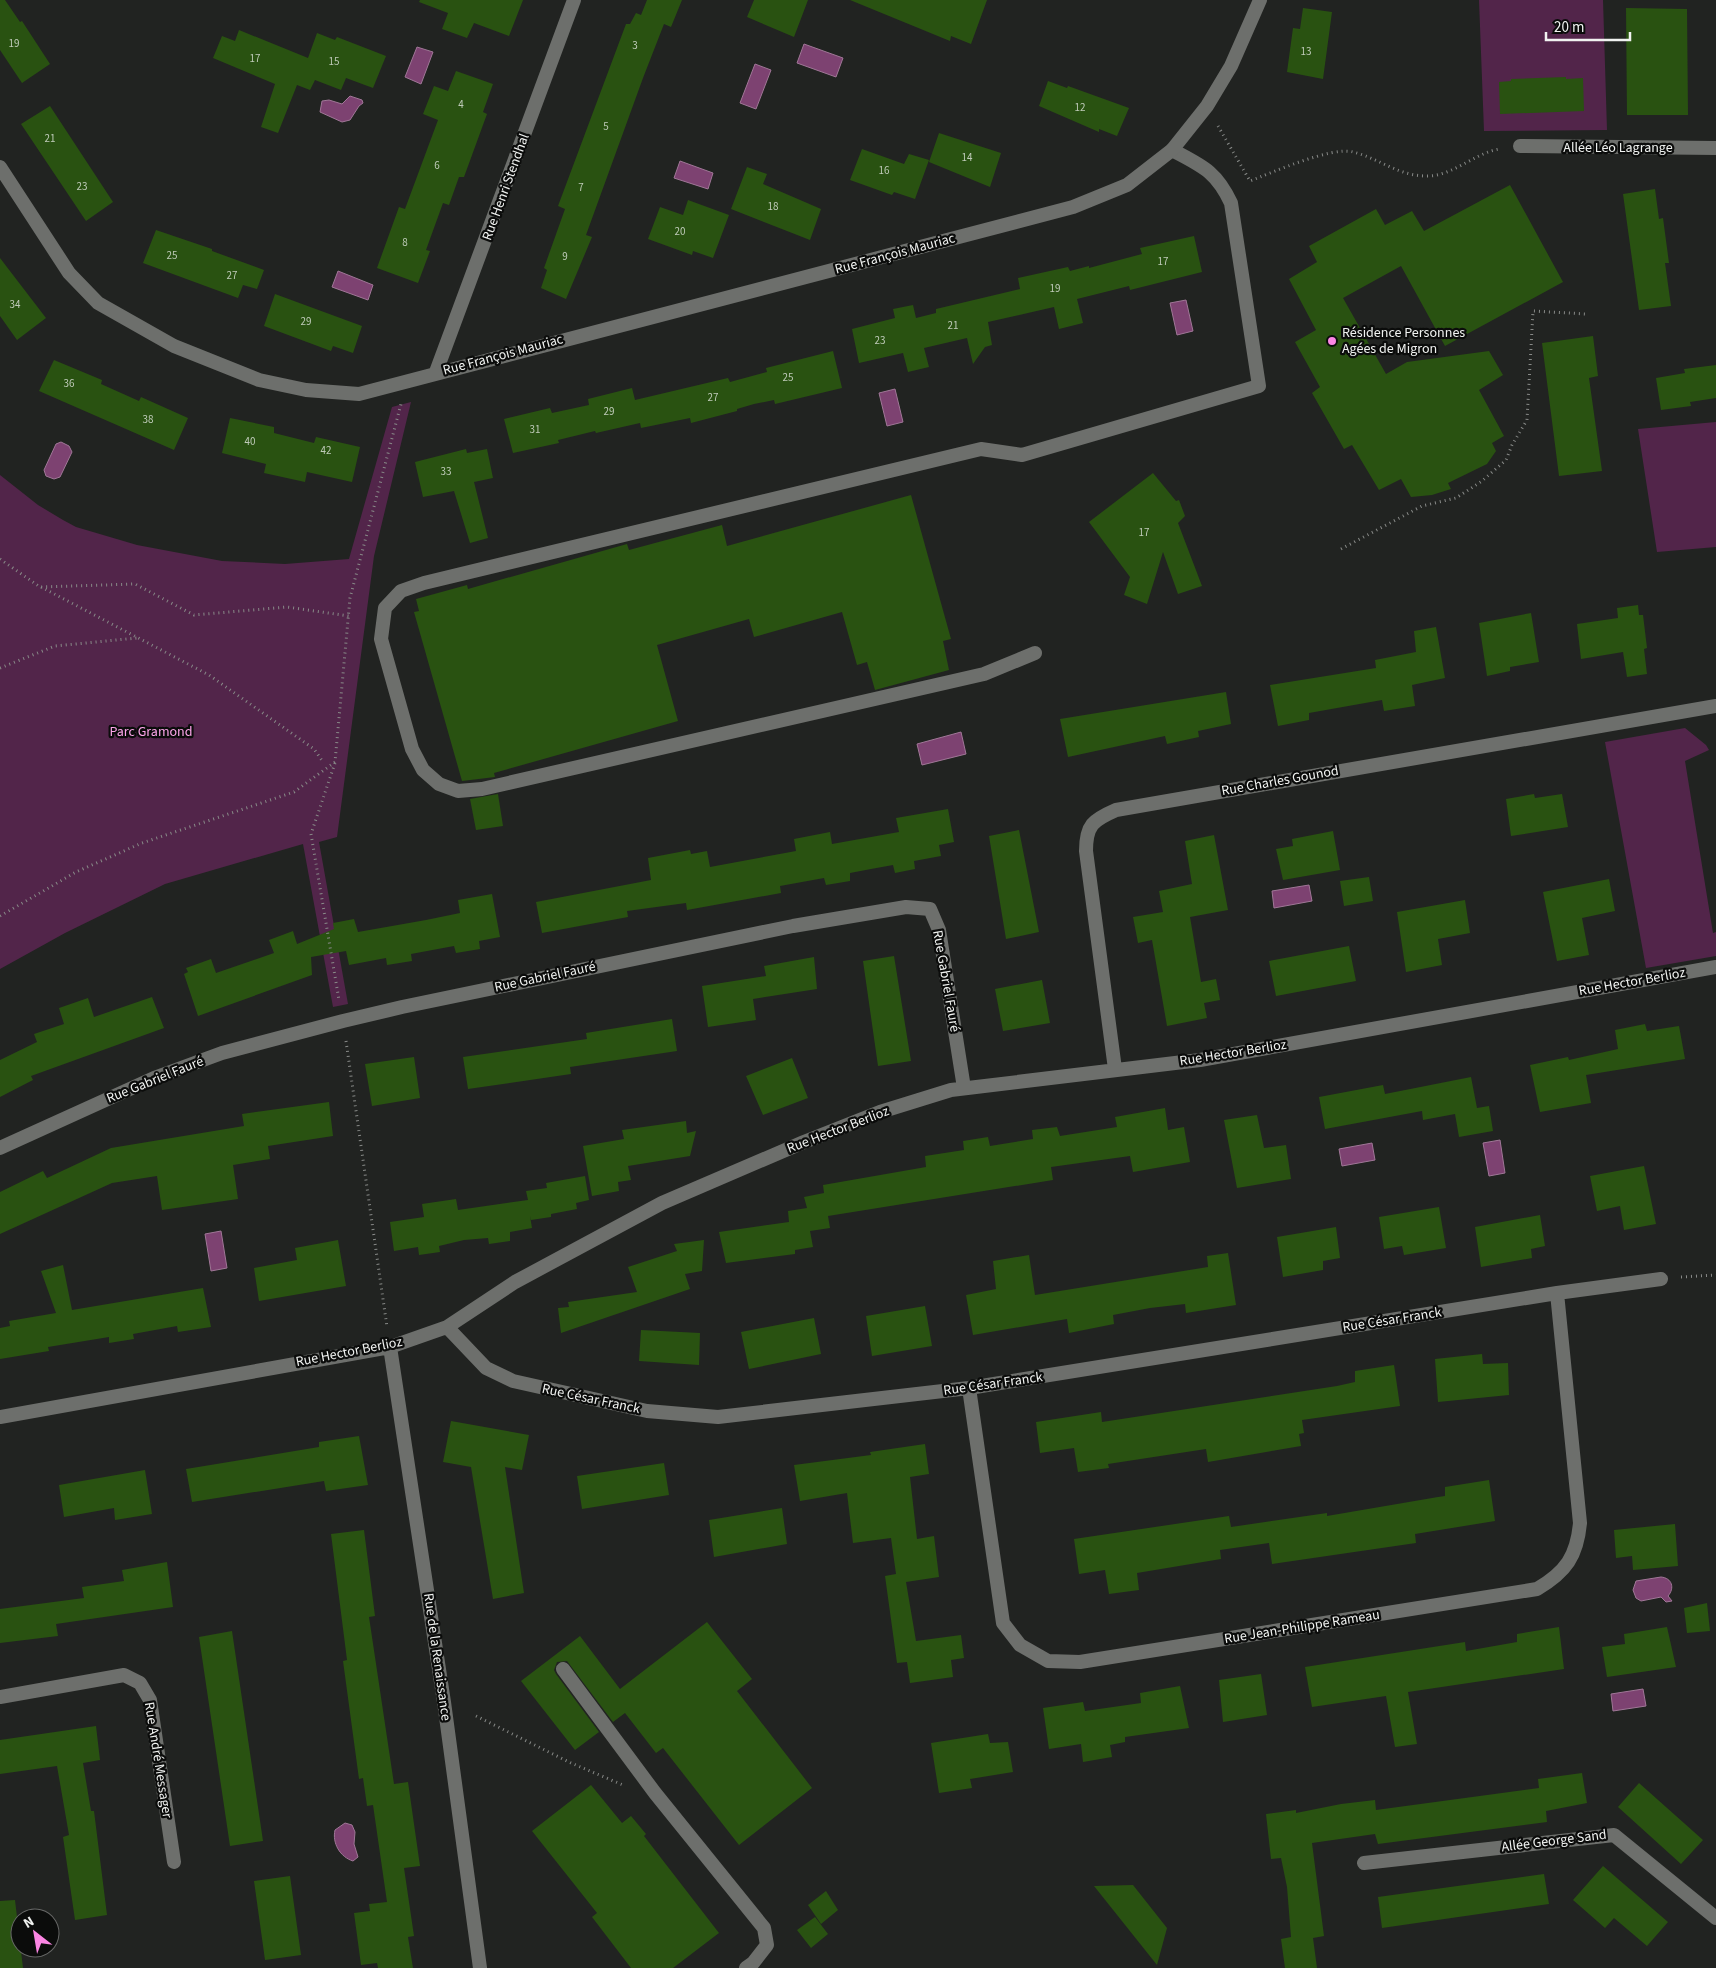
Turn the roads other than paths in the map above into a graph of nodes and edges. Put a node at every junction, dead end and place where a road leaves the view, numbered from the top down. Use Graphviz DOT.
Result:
graph roads {
  1 [pos="574,0"];
  2 [pos="1260,0"];
  3 [pos="1520,146"];
  4 [pos="1716,148"];
  5 [pos="1172,150"];
  6 [pos="0,167"];
  7 [pos="436,372"];
  8 [pos="1035,653"];
  9 [pos="1715,709"];
  10 [pos="1716,967"];
  11 [pos="1115,1069"];
  12 [pos="964,1088"];
  13 [pos="0,1148"];
  14 [pos="1661,1279"];
  15 [pos="1557,1293"];
  16 [pos="448,1327"];
  17 [pos="390,1347"];
  18 [pos="969,1388"];
  19 [pos="0,1416"];
  20 [pos="563,1669"];
  21 [pos="0,1697"];
  22 [pos="174,1862"];
  23 [pos="1364,1863"];
  24 [pos="1716,1918"];
  25 [pos="480,1968"];
  26 [pos="746,1968"];
  1 -- 7 [label="street, Rue Henri Stendhal"];
  2 -- 5 [label="street, Rue François Mauriac"];
  3 -- 4 [label="street, Allée Léo Lagrange"];
  5 -- 7 [label="street, Rue François Mauriac"];
  5 -- 8 [label="street"];
  6 -- 7 [label="street, Rue François Mauriac"];
  9 -- 11 [label="street, Rue Charles Gounod"];
  10 -- 11 [label="street, Rue Hector Berlioz"];
  11 -- 12 [label="street, Rue Hector Berlioz"];
  12 -- 13 [label="street, Rue Gabriel Fauré"];
  12 -- 16 [label="street, Rue Hector Berlioz"];
  14 -- 15 [label="street, Rue César Franck"];
  15 -- 18 [label="street, Rue César Franck"];
  15 -- 18 [label="street, Rue Jean-Philippe Rameau"];
  16 -- 17 [label="street, Rue Hector Berlioz"];
  16 -- 18 [label="street, Rue César Franck"];
  17 -- 19 [label="street, Rue Hector Berlioz"];
  17 -- 25 [label="street, Rue de la Renaissance"];
  20 -- 26 [label="street"];
  21 -- 22 [label="street, Rue André Messager"];
  23 -- 24 [label="street, Allée George Sand"];
}
